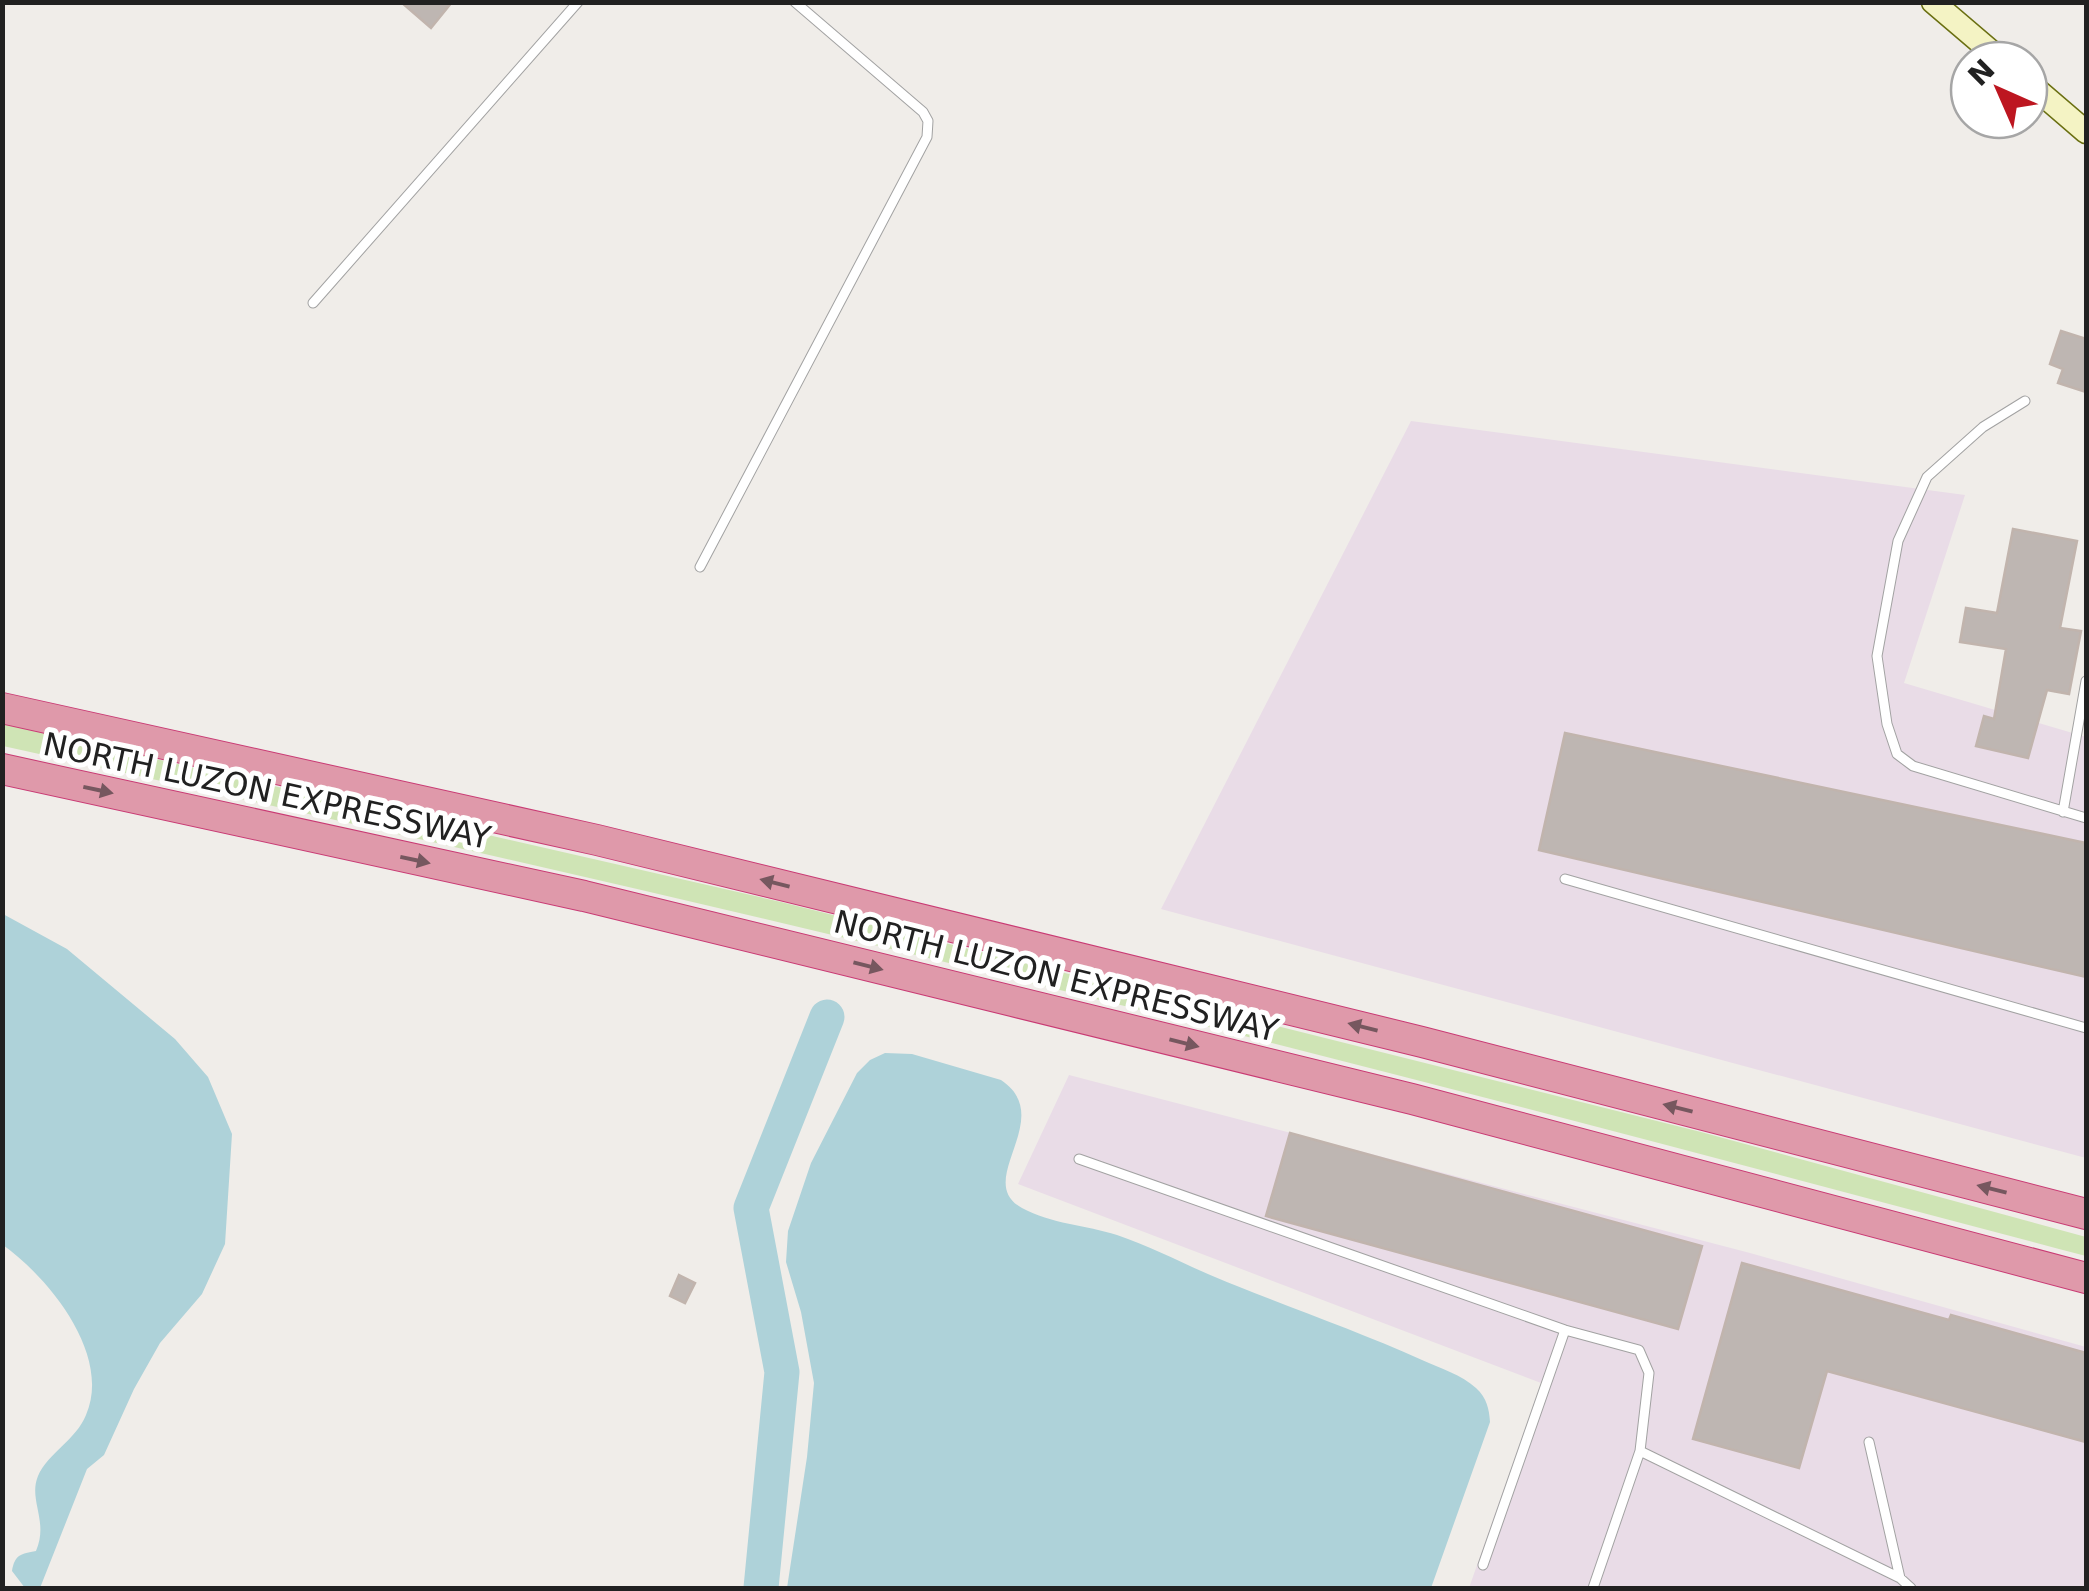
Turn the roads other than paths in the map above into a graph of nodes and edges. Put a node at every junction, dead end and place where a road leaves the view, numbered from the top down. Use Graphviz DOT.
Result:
graph roads {
  1 [pos="578,2"];
  2 [pos="796,2"];
  3 [pos="1933,2"];
  4 [pos="1978,40"];
  5 [pos="2049,100"];
  6 [pos="2086,132"];
  7 [pos="313,302"];
  8 [pos="2026,401"];
  9 [pos="700,566"];
  10 [pos="2086,682"];
  11 [pos="2,708"];
  12 [pos="2,769"];
  13 [pos="2063,812"];
  14 [pos="2086,818"];
  15 [pos="1566,879"];
  16 [pos="2086,1028"];
  17 [pos="1078,1159"];
  18 [pos="2086,1214"];
  19 [pos="2018,1259"];
  20 [pos="2086,1278"];
  21 [pos="2086,1292"];
  22 [pos="1565,1330"];
  23 [pos="1869,1442"];
  24 [pos="1640,1451"];
  25 [pos="1483,1566"];
  26 [pos="1900,1578"];
  27 [pos="1593,1588"];
  28 [pos="1911,1588"];
  1 -- 7 [label="lane"];
  2 -- 9 [label="lane"];
  3 -- 4 [label="main road"];
  5 -- 6 [label="main road"];
  8 -- 13 [label="lane"];
  10 -- 13 [label="lane"];
  18 -- 11 [label="highway, NORTH LUZON EXPRESSWAY, one-way"];
  12 -- 19 [label="highway, NORTH LUZON EXPRESSWAY, one-way"];
  13 -- 14 [label="lane"];
  15 -- 16 [label="lane"];
  17 -- 22 [label="lane"];
  19 -- 20 [label="highway, NORTH LUZON EXPRESSWAY"];
  19 -- 21 [label="highway"];
  22 -- 24 [label="lane"];
  22 -- 25 [label="lane"];
  23 -- 26 [label="lane"];
  24 -- 26 [label="lane"];
  24 -- 27 [label="lane"];
  26 -- 28 [label="lane"];
}
